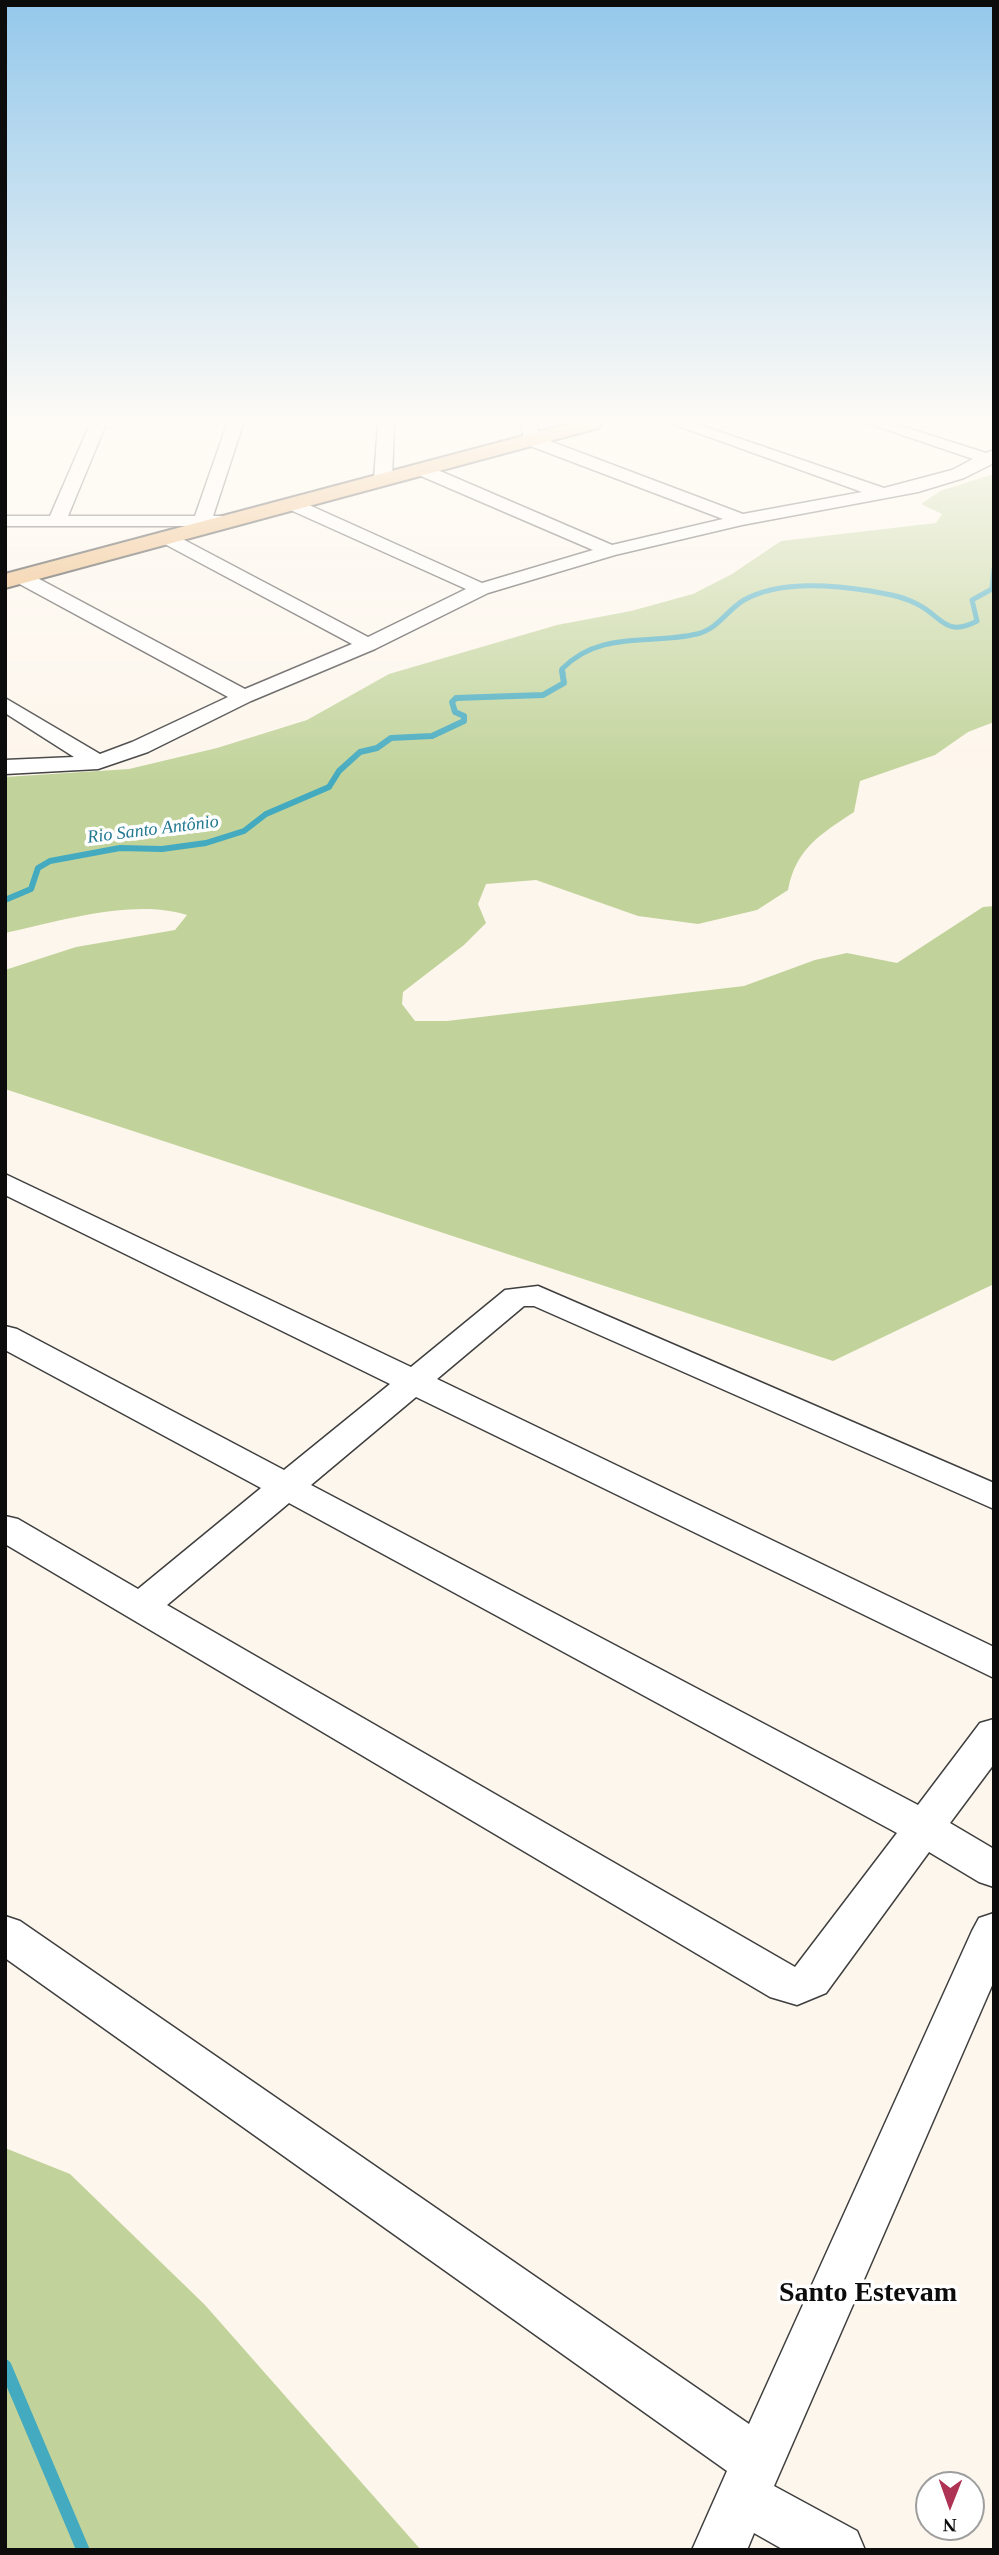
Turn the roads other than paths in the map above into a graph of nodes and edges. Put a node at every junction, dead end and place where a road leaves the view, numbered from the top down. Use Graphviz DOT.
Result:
graph roads {
  1 [pos="147,543"];
  2 [pos="177,543"];
  3 [pos="379,543"];
  4 [pos="592,543"];
  5 [pos="643,543"];
  6 [pos="610,551"];
  7 [pos="13,579"];
  8 [pos="481,589"];
  9 [pos="368,645"];
  10 [pos="244,697"];
  11 [pos="5,704"];
  12 [pos="98,761"];
  13 [pos="5,767"];
  14 [pos="5,1183"];
  15 [pos="5,1336"];
  16 [pos="414,1382"];
  17 [pos="288,1486"];
  18 [pos="994,1497"];
  19 [pos="5,1528"];
  20 [pos="139,1608"];
  21 [pos="994,1664"];
  22 [pos="994,1734"];
  23 [pos="923,1828"];
  24 [pos="994,1870"];
  25 [pos="5,1934"];
  26 [pos="988,1959"];
  27 [pos="749,2479"];
  28 [pos="719,2550"];
  29 [pos="838,2550"];
  1 -- 7 [label="main road"];
  2 -- 9 [label="street"];
  3 -- 8 [label="street"];
  4 -- 6 [label="street"];
  5 -- 6 [label="street"];
  6 -- 8 [label="street"];
  7 -- 10 [label="street"];
  8 -- 9 [label="street"];
  9 -- 10 [label="street"];
  10 -- 12 [label="street"];
  11 -- 12 [label="street"];
  12 -- 13 [label="street"];
  14 -- 16 [label="street"];
  15 -- 17 [label="street"];
  16 -- 17 [label="street"];
  16 -- 18 [label="street"];
  16 -- 21 [label="street"];
  17 -- 20 [label="street"];
  17 -- 23 [label="street"];
  19 -- 20 [label="street"];
  20 -- 23 [label="street"];
  22 -- 23 [label="street"];
  23 -- 24 [label="street"];
  25 -- 27 [label="street"];
  26 -- 27 [label="street"];
  27 -- 28 [label="street"];
  27 -- 29 [label="street"];
}
